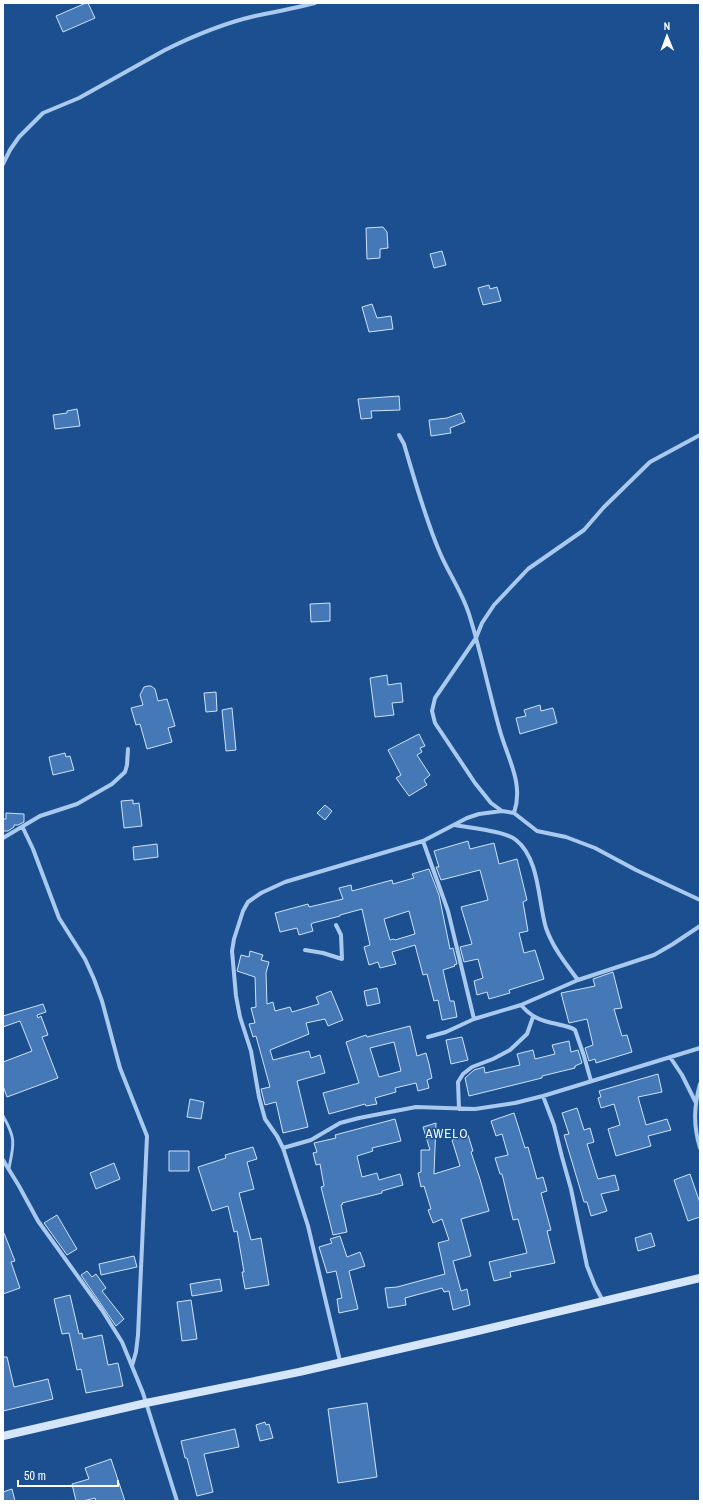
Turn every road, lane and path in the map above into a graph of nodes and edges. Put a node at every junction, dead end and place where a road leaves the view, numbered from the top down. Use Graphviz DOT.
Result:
graph roads {
  1 [pos="315,3"];
  2 [pos="3,164"];
  3 [pos="399,435"];
  4 [pos="700,435"];
  5 [pos="476,638"];
  6 [pos="128,749"];
  7 [pos="502,811"];
  8 [pos="514,813"];
  9 [pos="455,825"];
  10 [pos="23,828"];
  11 [pos="3,838"];
  12 [pos="423,840"];
  13 [pos="700,900"];
  14 [pos="336,925"];
  15 [pos="700,926"];
  16 [pos="305,950"];
  17 [pos="578,980"];
  18 [pos="521,1005"];
  19 [pos="533,1017"];
  20 [pos="474,1019"];
  21 [pos="428,1037"];
  22 [pos="700,1048"];
  23 [pos="670,1057"];
  24 [pos="591,1081"];
  25 [pos="700,1084"];
  26 [pos="544,1096"];
  27 [pos="695,1102"];
  28 [pos="459,1109"];
  29 [pos="3,1116"];
  30 [pos="283,1148"];
  31 [pos="700,1148"];
  32 [pos="3,1160"];
  33 [pos="9,1168"];
  34 [pos="700,1278"];
  35 [pos="603,1301"];
  36 [pos="340,1361"];
  37 [pos="132,1366"];
  38 [pos="146,1403"];
  39 [pos="3,1436"];
  40 [pos="177,1501"];
  1 -- 2 [label="street"];
  3 -- 5 [label="street"];
  4 -- 5 [label="street"];
  5 -- 7 [label="street"];
  5 -- 8 [label="street"];
  6 -- 10 [label="street"];
  7 -- 8 [label="street"];
  7 -- 9 [label="street"];
  8 -- 13 [label="street"];
  9 -- 12 [label="street"];
  9 -- 17 [label="street"];
  10 -- 11 [label="street"];
  10 -- 37 [label="street"];
  12 -- 20 [label="street"];
  12 -- 30 [label="street"];
  14 -- 16 [label="street"];
  15 -- 17 [label="street"];
  17 -- 18 [label="street"];
  18 -- 19 [label="street"];
  18 -- 20 [label="street"];
  19 -- 24 [label="street"];
  19 -- 28 [label="street"];
  20 -- 21 [label="street"];
  22 -- 23 [label="street"];
  23 -- 24 [label="street"];
  23 -- 27 [label="street"];
  24 -- 26 [label="street"];
  25 -- 27 [label="street"];
  26 -- 28 [label="street"];
  26 -- 35 [label="street"];
  27 -- 31 [label="street"];
  28 -- 30 [label="street"];
  29 -- 33 [label="lane"];
  30 -- 36 [label="street"];
  32 -- 33 [label="street"];
  33 -- 37 [label="street"];
  34 -- 35 [label="street"];
  35 -- 36 [label="street"];
  36 -- 38 [label="street"];
  37 -- 38 [label="street"];
  38 -- 39 [label="street"];
  38 -- 40 [label="street"];
}
